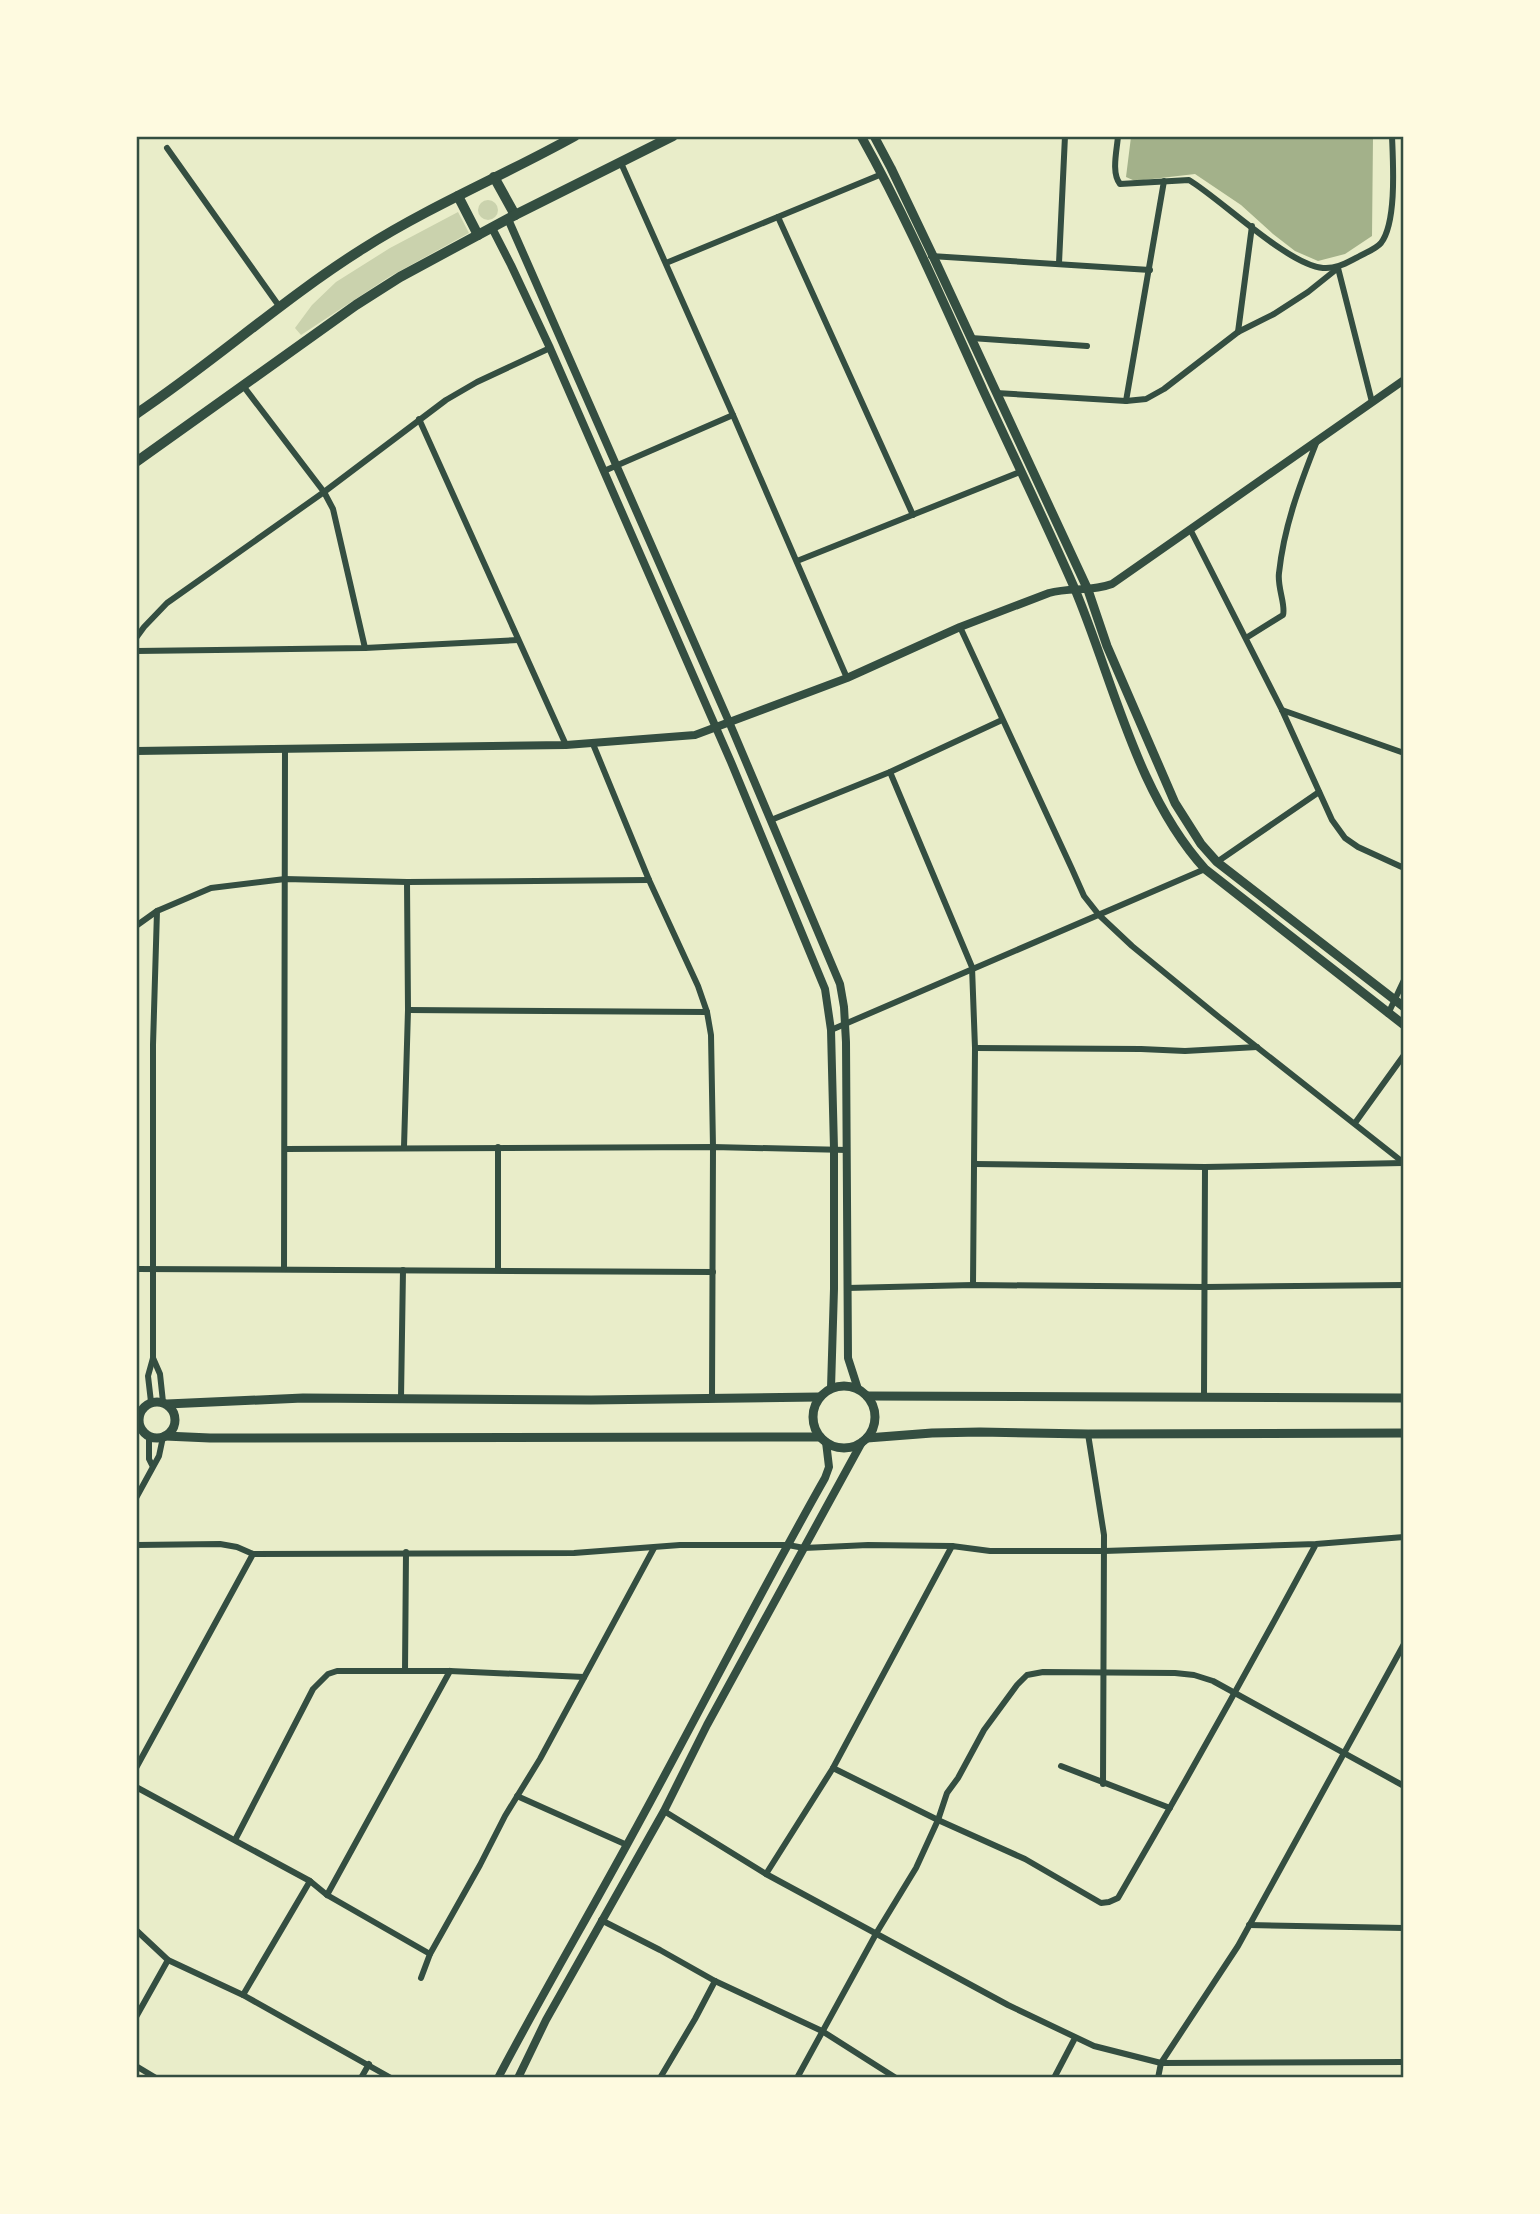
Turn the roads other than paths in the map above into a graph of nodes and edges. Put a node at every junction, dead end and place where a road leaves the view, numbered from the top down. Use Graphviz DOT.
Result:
graph roads {
  1 [pos="575,136"];
  2 [pos="673,136"];
  3 [pos="861,136"];
  4 [pos="873,136"];
  5 [pos="1065,136"];
  6 [pos="1118,136"];
  7 [pos="1392,136"];
  8 [pos="167,148"];
  9 [pos="621,163"];
  10 [pos="882,174"];
  11 [pos="494,177"];
  12 [pos="1164,181"];
  13 [pos="1393,193"];
  14 [pos="1404,193"];
  15 [pos="458,195"];
  16 [pos="512,217"];
  17 [pos="778,217"];
  18 [pos="1251,226"];
  19 [pos="492,228"];
  20 [pos="478,235"];
  21 [pos="922,256"];
  22 [pos="933,256"];
  23 [pos="666,263"];
  24 [pos="1059,263"];
  25 [pos="1338,268"];
  26 [pos="1150,270"];
  27 [pos="279,306"];
  28 [pos="1238,332"];
  29 [pos="971,338"];
  30 [pos="1087,346"];
  31 [pos="550,348"];
  32 [pos="1404,380"];
  33 [pos="244,387"];
  34 [pos="996,393"];
  35 [pos="1126,401"];
  36 [pos="1372,402"];
  37 [pos="136,414"];
  38 [pos="733,415"];
  39 [pos="419,419"];
  40 [pos="1318,439"];
  41 [pos="136,462"];
  42 [pos="615,466"];
  43 [pos="604,471"];
  44 [pos="1020,472"];
  45 [pos="324,492"];
  46 [pos="913,515"];
  47 [pos="1190,529"];
  48 [pos="797,561"];
  49 [pos="1074,589"];
  50 [pos="1088,590"];
  51 [pos="960,627"];
  52 [pos="136,638"];
  53 [pos="1246,638"];
  54 [pos="518,640"];
  55 [pos="365,648"];
  56 [pos="136,651"];
  57 [pos="847,678"];
  58 [pos="1282,710"];
  59 [pos="1002,720"];
  60 [pos="730,724"];
  61 [pos="716,729"];
  62 [pos="593,744"];
  63 [pos="566,745"];
  64 [pos="285,748"];
  65 [pos="136,751"];
  66 [pos="1404,753"];
  67 [pos="890,772"];
  68 [pos="1319,792"];
  69 [pos="771,820"];
  70 [pos="1217,862"];
  71 [pos="1404,868"];
  72 [pos="1205,869"];
  73 [pos="285,879"];
  74 [pos="649,880"];
  75 [pos="407,882"];
  76 [pos="157,911"];
  77 [pos="1099,915"];
  78 [pos="136,926"];
  79 [pos="972,967"];
  80 [pos="1404,980"];
  81 [pos="1394,1000"];
  82 [pos="1404,1007"];
  83 [pos="408,1010"];
  84 [pos="707,1012"];
  85 [pos="1388,1014"];
  86 [pos="846,1023"];
  87 [pos="1404,1025"];
  88 [pos="831,1030"];
  89 [pos="1257,1047"];
  90 [pos="975,1048"];
  91 [pos="1404,1055"];
  92 [pos="1355,1123"];
  93 [pos="404,1147"];
  94 [pos="498,1147"];
  95 [pos="713,1147"];
  96 [pos="285,1149"];
  97 [pos="834,1149"];
  98 [pos="847,1150"];
  99 [pos="1404,1163"];
  100 [pos="975,1164"];
  101 [pos="1205,1167"];
  102 [pos="136,1269"];
  103 [pos="153,1269"];
  104 [pos="284,1269"];
  105 [pos="403,1270"];
  106 [pos="498,1270"];
  107 [pos="713,1272"];
  108 [pos="973,1285"];
  109 [pos="1404,1285"];
  110 [pos="1206,1287"];
  111 [pos="847,1288"];
  112 [pos="153,1358"];
  113 [pos="831,1388"];
  114 [pos="858,1389"];
  115 [pos="867,1396"];
  116 [pos="819,1397"];
  117 [pos="1204,1397"];
  118 [pos="401,1398"];
  119 [pos="1404,1398"];
  120 [pos="712,1399"];
  121 [pos="136,1403"];
  122 [pos="150,1403"];
  123 [pos="165,1403"];
  124 [pos="1404,1433"];
  125 [pos="1088,1434"];
  126 [pos="144,1435"];
  127 [pos="164,1437"];
  128 [pos="823,1440"];
  129 [pos="865,1440"];
  130 [pos="152,1465"];
  131 [pos="136,1498"];
  132 [pos="1404,1537"];
  133 [pos="1316,1544"];
  134 [pos="136,1545"];
  135 [pos="788,1545"];
  136 [pos="952,1546"];
  137 [pos="654,1548"];
  138 [pos="804,1548"];
  139 [pos="1104,1551"];
  140 [pos="406,1552"];
  141 [pos="253,1554"];
  142 [pos="1404,1644"];
  143 [pos="405,1671"];
  144 [pos="450,1671"];
  145 [pos="1102,1673"];
  146 [pos="584,1677"];
  147 [pos="1236,1694"];
  148 [pos="1344,1752"];
  149 [pos="1061,1766"];
  150 [pos="136,1768"];
  151 [pos="833,1768"];
  152 [pos="1102,1784"];
  153 [pos="1404,1786"];
  154 [pos="136,1787"];
  155 [pos="517,1796"];
  156 [pos="1170,1808"];
  157 [pos="664,1811"];
  158 [pos="938,1820"];
  159 [pos="235,1840"];
  160 [pos="627,1845"];
  161 [pos="766,1874"];
  162 [pos="310,1881"];
  163 [pos="327,1895"];
  164 [pos="601,1920"];
  165 [pos="1250,1925"];
  166 [pos="1404,1928"];
  167 [pos="136,1930"];
  168 [pos="877,1932"];
  169 [pos="430,1954"];
  170 [pos="169,1960"];
  171 [pos="421,1978"];
  172 [pos="715,1981"];
  173 [pos="243,1995"];
  174 [pos="136,2017"];
  175 [pos="822,2031"];
  176 [pos="1075,2038"];
  177 [pos="1404,2062"];
  178 [pos="1161,2063"];
  179 [pos="369,2064"];
  180 [pos="136,2066"];
  181 [pos="156,2077"];
  182 [pos="361,2077"];
  183 [pos="391,2077"];
  184 [pos="498,2077"];
  185 [pos="518,2077"];
  186 [pos="660,2077"];
  187 [pos="797,2077"];
  188 [pos="896,2077"];
  189 [pos="1054,2077"];
  190 [pos="1158,2077"];
  1 -- 11 [label="main road"];
  2 -- 9 [label="main road"];
  3 -- 10 [label="main road"];
  4 -- 22 [label="main road"];
  5 -- 24 [label="street"];
  6 -- 12 [label="street"];
  7 -- 13 [label="street"];
  8 -- 27 [label="street"];
  9 -- 16 [label="main road"];
  9 -- 23 [label="street"];
  10 -- 17 [label="street"];
  10 -- 21 [label="main road"];
  11 -- 15 [label="main road"];
  11 -- 16 [label="main road"];
  12 -- 18 [label="street"];
  12 -- 26 [label="street"];
  13 -- 14 [label="street"];
  13 -- 25 [label="street"];
  15 -- 20 [label="main road"];
  15 -- 27 [label="main road"];
  16 -- 19 [label="main road"];
  16 -- 42 [label="street"];
  17 -- 23 [label="street"];
  17 -- 46 [label="street"];
  18 -- 25 [label="street"];
  18 -- 28 [label="street"];
  19 -- 20 [label="main road"];
  19 -- 31 [label="street"];
  20 -- 33 [label="main road"];
  21 -- 22 [label="street"];
  21 -- 44 [label="main road"];
  22 -- 24 [label="street"];
  22 -- 29 [label="main road"];
  23 -- 38 [label="street"];
  24 -- 26 [label="street"];
  25 -- 28 [label="street"];
  25 -- 36 [label="street"];
  26 -- 35 [label="street"];
  27 -- 37 [label="main road"];
  28 -- 35 [label="street"];
  29 -- 30 [label="street"];
  29 -- 34 [label="main road"];
  31 -- 39 [label="street"];
  31 -- 43 [label="street"];
  32 -- 36 [label="street"];
  33 -- 41 [label="main road"];
  33 -- 45 [label="street"];
  34 -- 35 [label="street"];
  34 -- 50 [label="main road"];
  36 -- 40 [label="street"];
  38 -- 42 [label="street"];
  38 -- 48 [label="street"];
  39 -- 45 [label="street"];
  39 -- 54 [label="street"];
  40 -- 47 [label="street"];
  40 -- 53 [label="street"];
  42 -- 43 [label="street"];
  42 -- 60 [label="street"];
  43 -- 61 [label="street"];
  44 -- 46 [label="street"];
  44 -- 49 [label="main road"];
  45 -- 52 [label="street"];
  45 -- 55 [label="street"];
  46 -- 48 [label="street"];
  47 -- 50 [label="street"];
  47 -- 53 [label="street"];
  48 -- 57 [label="street"];
  49 -- 50 [label="street"];
  49 -- 51 [label="street"];
  49 -- 72 [label="main road"];
  50 -- 70 [label="main road"];
  51 -- 57 [label="street"];
  51 -- 59 [label="street"];
  53 -- 58 [label="street"];
  54 -- 55 [label="street"];
  54 -- 63 [label="street"];
  55 -- 56 [label="street"];
  57 -- 60 [label="street"];
  58 -- 66 [label="street"];
  58 -- 68 [label="street"];
  59 -- 67 [label="street"];
  59 -- 77 [label="street"];
  60 -- 61 [label="street"];
  60 -- 69 [label="street"];
  61 -- 62 [label="street"];
  61 -- 88 [label="street"];
  62 -- 63 [label="street"];
  62 -- 74 [label="street"];
  63 -- 64 [label="street"];
  64 -- 65 [label="street"];
  64 -- 73 [label="street"];
  67 -- 69 [label="street"];
  67 -- 79 [label="street"];
  68 -- 70 [label="street"];
  68 -- 71 [label="street"];
  69 -- 86 [label="street"];
  70 -- 81 [label="main road"];
  72 -- 77 [label="street"];
  72 -- 85 [label="main road"];
  73 -- 75 [label="street"];
  73 -- 76 [label="street"];
  73 -- 96 [label="street"];
  74 -- 75 [label="street"];
  74 -- 84 [label="street"];
  75 -- 83 [label="street"];
  76 -- 78 [label="street"];
  76 -- 103 [label="street"];
  77 -- 79 [label="street"];
  77 -- 89 [label="street"];
  79 -- 86 [label="street"];
  79 -- 90 [label="street"];
  80 -- 81 [label="street"];
  81 -- 82 [label="main road"];
  81 -- 85 [label="street"];
  83 -- 84 [label="street"];
  83 -- 93 [label="street"];
  84 -- 95 [label="street"];
  85 -- 87 [label="main road"];
  86 -- 88 [label="street"];
  86 -- 98 [label="street"];
  88 -- 97 [label="street"];
  89 -- 90 [label="street"];
  89 -- 92 [label="street"];
  90 -- 100 [label="street"];
  91 -- 92 [label="street"];
  92 -- 99 [label="street"];
  93 -- 94 [label="street"];
  93 -- 96 [label="street"];
  94 -- 95 [label="street"];
  94 -- 106 [label="street"];
  95 -- 97 [label="street"];
  95 -- 107 [label="street"];
  96 -- 104 [label="street"];
  97 -- 98 [label="street"];
  97 -- 113 [label="street"];
  98 -- 111 [label="street"];
  99 -- 101 [label="street"];
  100 -- 101 [label="street"];
  100 -- 108 [label="street"];
  101 -- 110 [label="street"];
  102 -- 103 [label="street"];
  103 -- 104 [label="street"];
  103 -- 112 [label="street"];
  104 -- 105 [label="street"];
  105 -- 106 [label="street"];
  105 -- 118 [label="street"];
  106 -- 107 [label="street"];
  107 -- 120 [label="street"];
  108 -- 110 [label="street"];
  108 -- 111 [label="street"];
  109 -- 110 [label="street"];
  110 -- 117 [label="street"];
  111 -- 114 [label="street"];
  112 -- 122 [label="street"];
  112 -- 123 [label="street"];
  113 -- 114 [label="main road"];
  113 -- 116 [label="main road"];
  114 -- 115 [label="main road"];
  115 -- 117 [label="main road"];
  115 -- 129 [label="main road"];
  116 -- 120 [label="main road"];
  116 -- 128 [label="main road"];
  117 -- 119 [label="main road"];
  118 -- 120 [label="main road"];
  118 -- 123 [label="main road"];
  121 -- 122 [label="main road"];
  122 -- 123 [label="main road"];
  122 -- 126 [label="main road"];
  123 -- 127 [label="main road"];
  124 -- 125 [label="main road"];
  125 -- 129 [label="main road"];
  125 -- 139 [label="street"];
  126 -- 127 [label="main road"];
  126 -- 130 [label="street"];
  127 -- 128 [label="main road"];
  127 -- 130 [label="street"];
  128 -- 129 [label="main road"];
  128 -- 135 [label="street"];
  129 -- 138 [label="street"];
  130 -- 131 [label="street"];
  132 -- 133 [label="street"];
  133 -- 139 [label="street"];
  133 -- 147 [label="street"];
  134 -- 141 [label="street"];
  135 -- 137 [label="street"];
  135 -- 138 [label="street"];
  135 -- 160 [label="street"];
  136 -- 138 [label="street"];
  136 -- 139 [label="street"];
  136 -- 151 [label="street"];
  137 -- 140 [label="street"];
  137 -- 146 [label="street"];
  138 -- 157 [label="street"];
  139 -- 145 [label="street"];
  140 -- 141 [label="street"];
  140 -- 143 [label="street"];
  141 -- 150 [label="street"];
  142 -- 148 [label="street"];
  143 -- 144 [label="street"];
  143 -- 159 [label="street"];
  144 -- 146 [label="street"];
  144 -- 163 [label="street"];
  145 -- 147 [label="street"];
  145 -- 152 [label="street"];
  145 -- 158 [label="street"];
  146 -- 155 [label="street"];
  147 -- 148 [label="street"];
  147 -- 156 [label="street"];
  148 -- 153 [label="street"];
  148 -- 165 [label="street"];
  149 -- 152 [label="street"];
  151 -- 158 [label="street"];
  151 -- 161 [label="street"];
  152 -- 156 [label="street"];
  154 -- 159 [label="street"];
  155 -- 160 [label="street"];
  155 -- 169 [label="street"];
  156 -- 158 [label="street"];
  157 -- 161 [label="street"];
  157 -- 164 [label="street"];
  158 -- 168 [label="street"];
  159 -- 162 [label="street"];
  160 -- 184 [label="street"];
  161 -- 168 [label="street"];
  162 -- 163 [label="street"];
  162 -- 173 [label="street"];
  163 -- 169 [label="street"];
  164 -- 172 [label="street"];
  164 -- 185 [label="street"];
  165 -- 166 [label="street"];
  165 -- 178 [label="street"];
  167 -- 170 [label="street"];
  168 -- 175 [label="street"];
  168 -- 176 [label="street"];
  169 -- 171 [label="street"];
  170 -- 173 [label="street"];
  170 -- 174 [label="street"];
  172 -- 175 [label="street"];
  172 -- 186 [label="street"];
  173 -- 179 [label="street"];
  175 -- 187 [label="street"];
  175 -- 188 [label="street"];
  176 -- 178 [label="street"];
  176 -- 189 [label="street"];
  177 -- 178 [label="street"];
  178 -- 190 [label="street"];
  179 -- 182 [label="street"];
  179 -- 183 [label="street"];
  180 -- 181 [label="street"];
}
